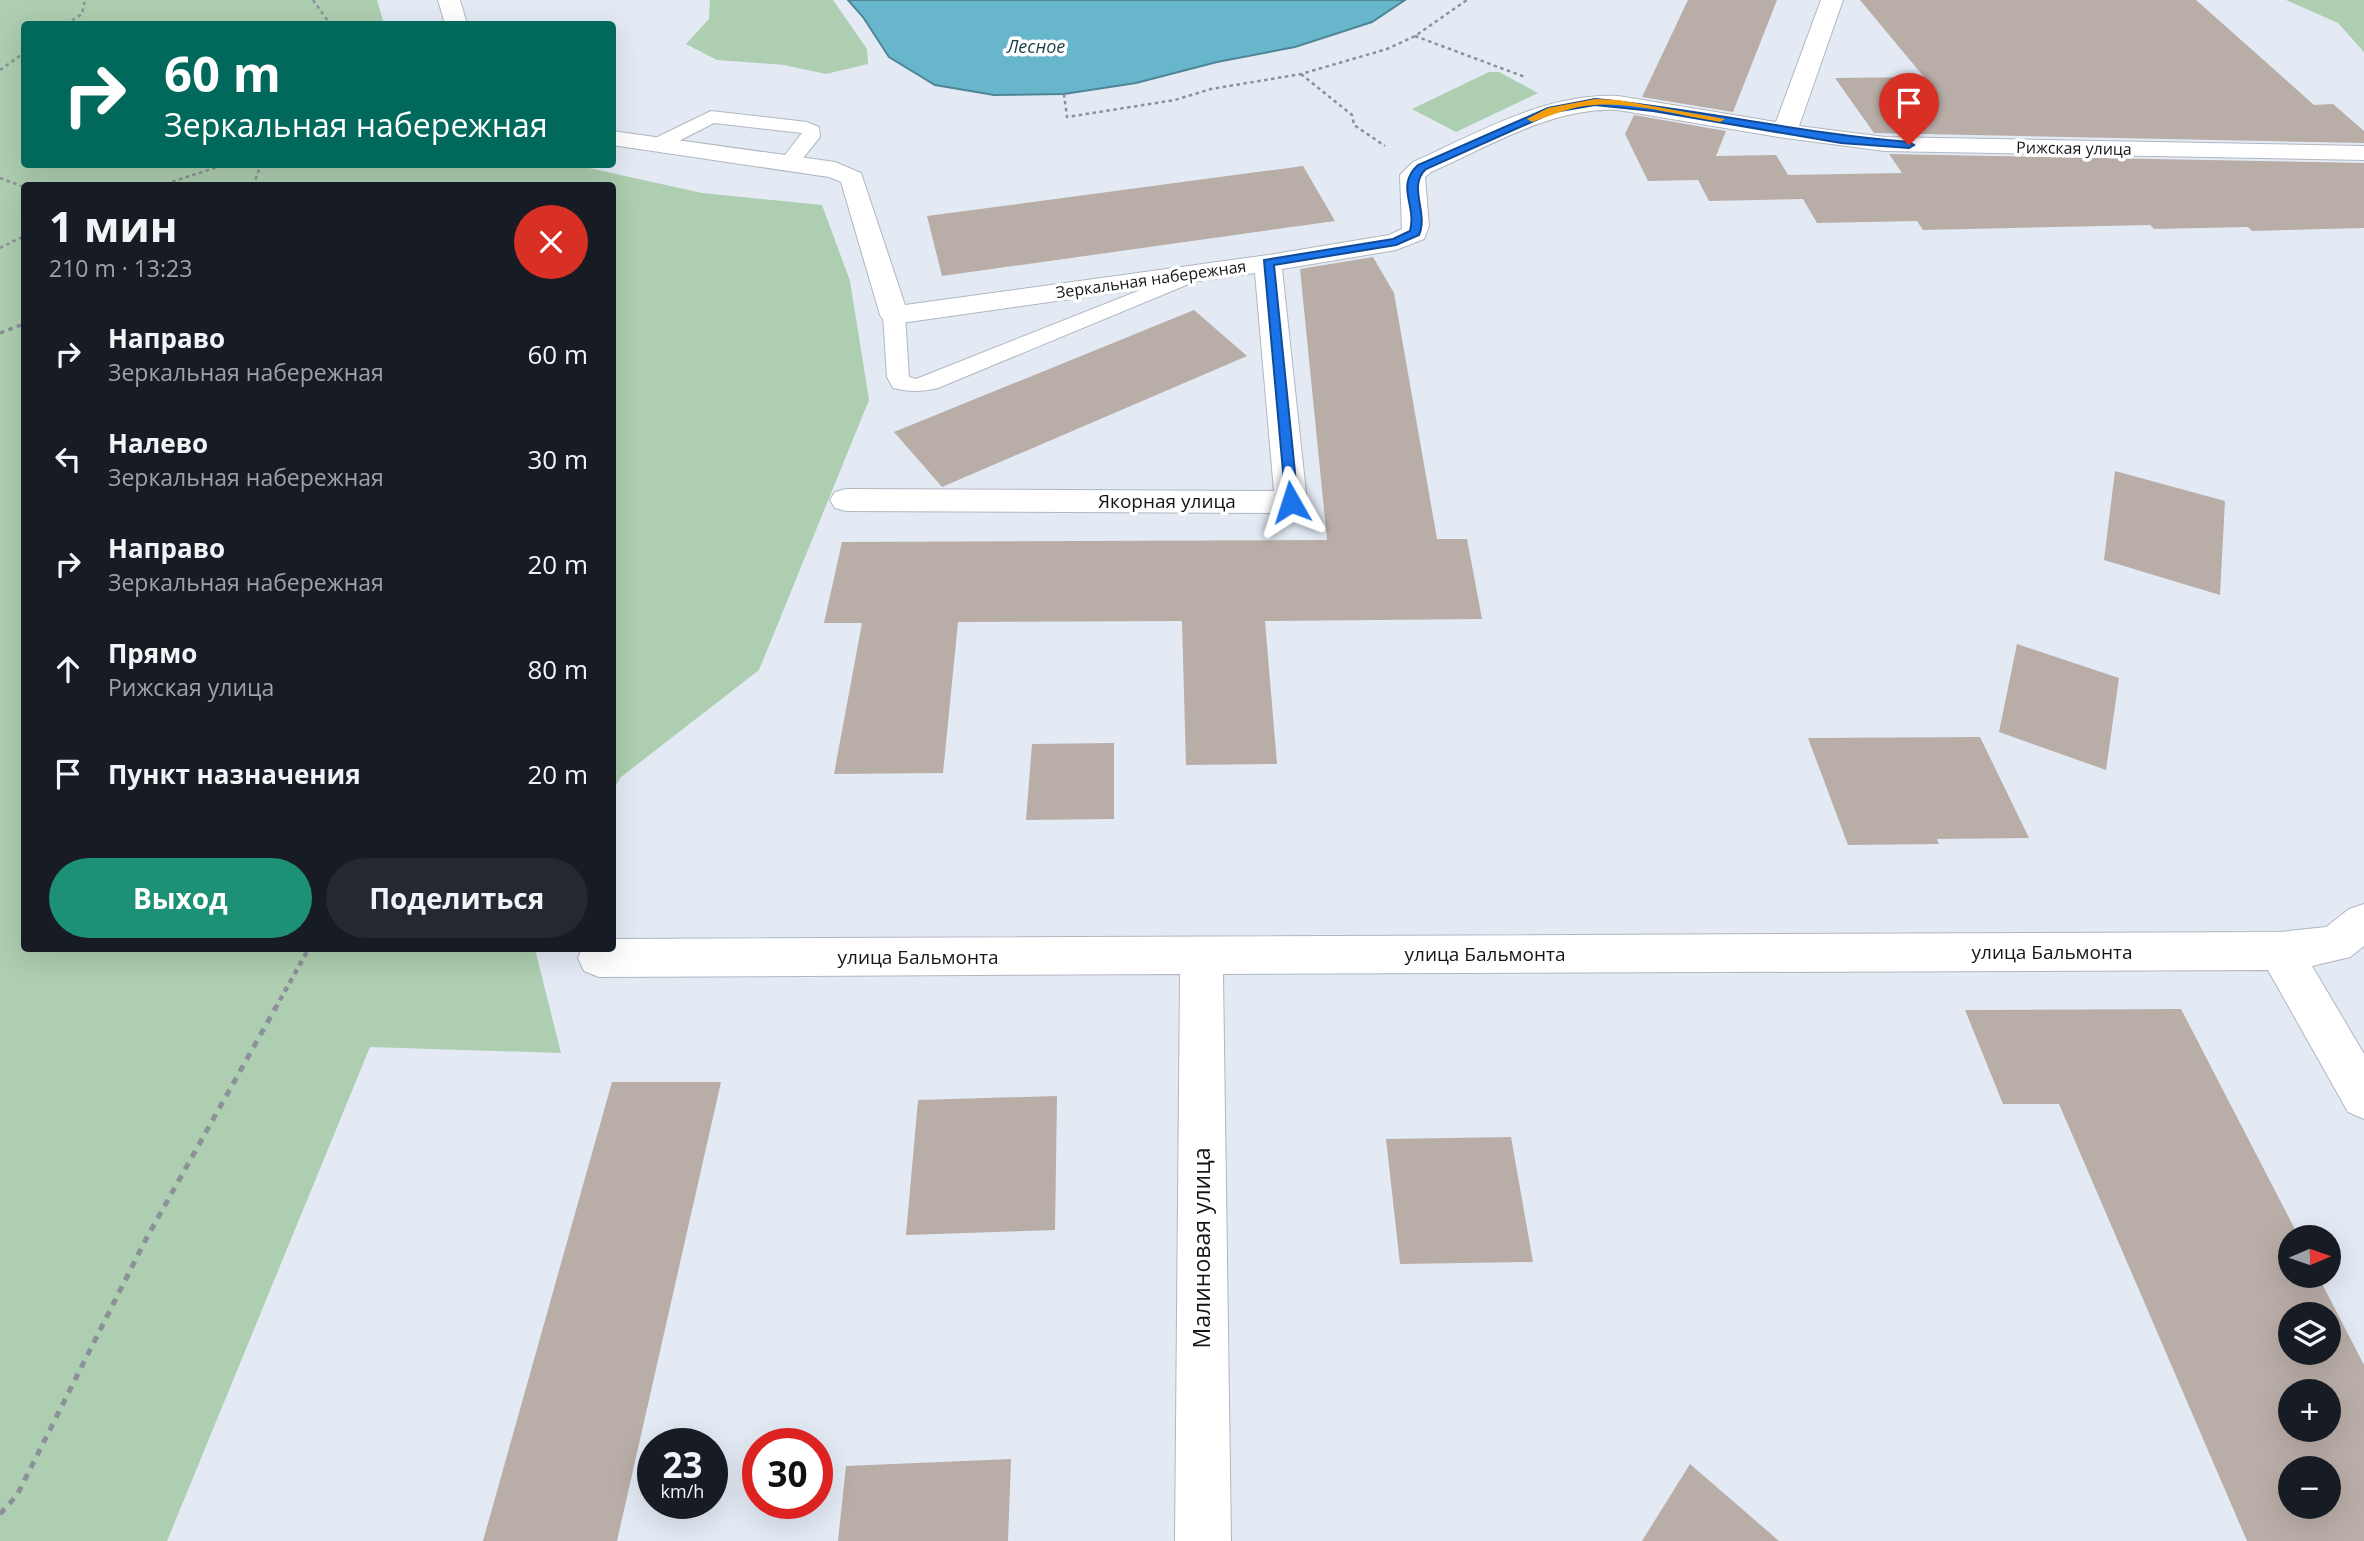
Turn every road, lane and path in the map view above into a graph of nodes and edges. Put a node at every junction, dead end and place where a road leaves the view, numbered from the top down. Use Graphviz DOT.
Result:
graph roads {
  1 [pos="85,0"];
  2 [pos="313,0"];
  3 [pos="449,0"];
  4 [pos="1467,0"];
  5 [pos="1832,0"];
  6 [pos="71,21"];
  7 [pos="328,21"];
  8 [pos="455,21"];
  9 [pos="1415,36"];
  10 [pos="21,55"];
  11 [pos="0,70"];
  12 [pos="1301,74"];
  13 [pos="1064,94"];
  14 [pos="1574,104"];
  15 [pos="1785,131"];
  16 [pos="616,139"];
  17 [pos="656,145"];
  18 [pos="2364,153"];
  19 [pos="788,163"];
  20 [pos="1422,167"];
  21 [pos="215,168"];
  22 [pos="0,177"];
  23 [pos="171,182"];
  24 [pos="21,186"];
  25 [pos="21,238"];
  26 [pos="0,248"];
  27 [pos="1268,263"];
  28 [pos="1201,272"];
  29 [pos="894,315"];
  30 [pos="21,325"];
  31 [pos="0,333"];
  32 [pos="846,500"];
  33 [pos="2364,922"];
  34 [pos="2280,951"];
  35 [pos="307,952"];
  36 [pos="1201,956"];
  37 [pos="598,958"];
  38 [pos="2364,1097"];
  39 [pos="0,1514"];
  40 [pos="1203,1541"];
  1 -- 6 [label="path"];
  2 -- 7 [label="path"];
  3 -- 8 [label="street"];
  4 -- 9 [label="path"];
  5 -- 15 [label="street"];
  9 -- 12 [label="path"];
  9 -- 14 [label="path"];
  10 -- 11 [label="path"];
  12 -- 13 [label="path"];
  12 -- 20 [label="path"];
  14 -- 15 [label="street"];
  14 -- 20 [label="street"];
  15 -- 18 [label="street, Рижская улица"];
  16 -- 17 [label="street"];
  17 -- 19 [label="street"];
  17 -- 19 [label="lane"];
  19 -- 29 [label="street"];
  20 -- 27 [label="street, Зеркальная набережная"];
  21 -- 23 [label="path"];
  22 -- 24 [label="path"];
  25 -- 26 [label="path"];
  27 -- 28 [label="street, Зеркальная набережная"];
  27 -- 32 [label="street, Якорная улица"];
  28 -- 29 [label="street, Зеркальная набережная"];
  28 -- 29 [label="lane"];
  30 -- 31 [label="path"];
  33 -- 34 [label="street, улица Бальмонта"];
  34 -- 36 [label="street, улица Бальмонта"];
  34 -- 38 [label="street"];
  35 -- 39 [label="path"];
  36 -- 37 [label="street, улица Бальмонта"];
  36 -- 40 [label="street, Малиновая улица"];
}
